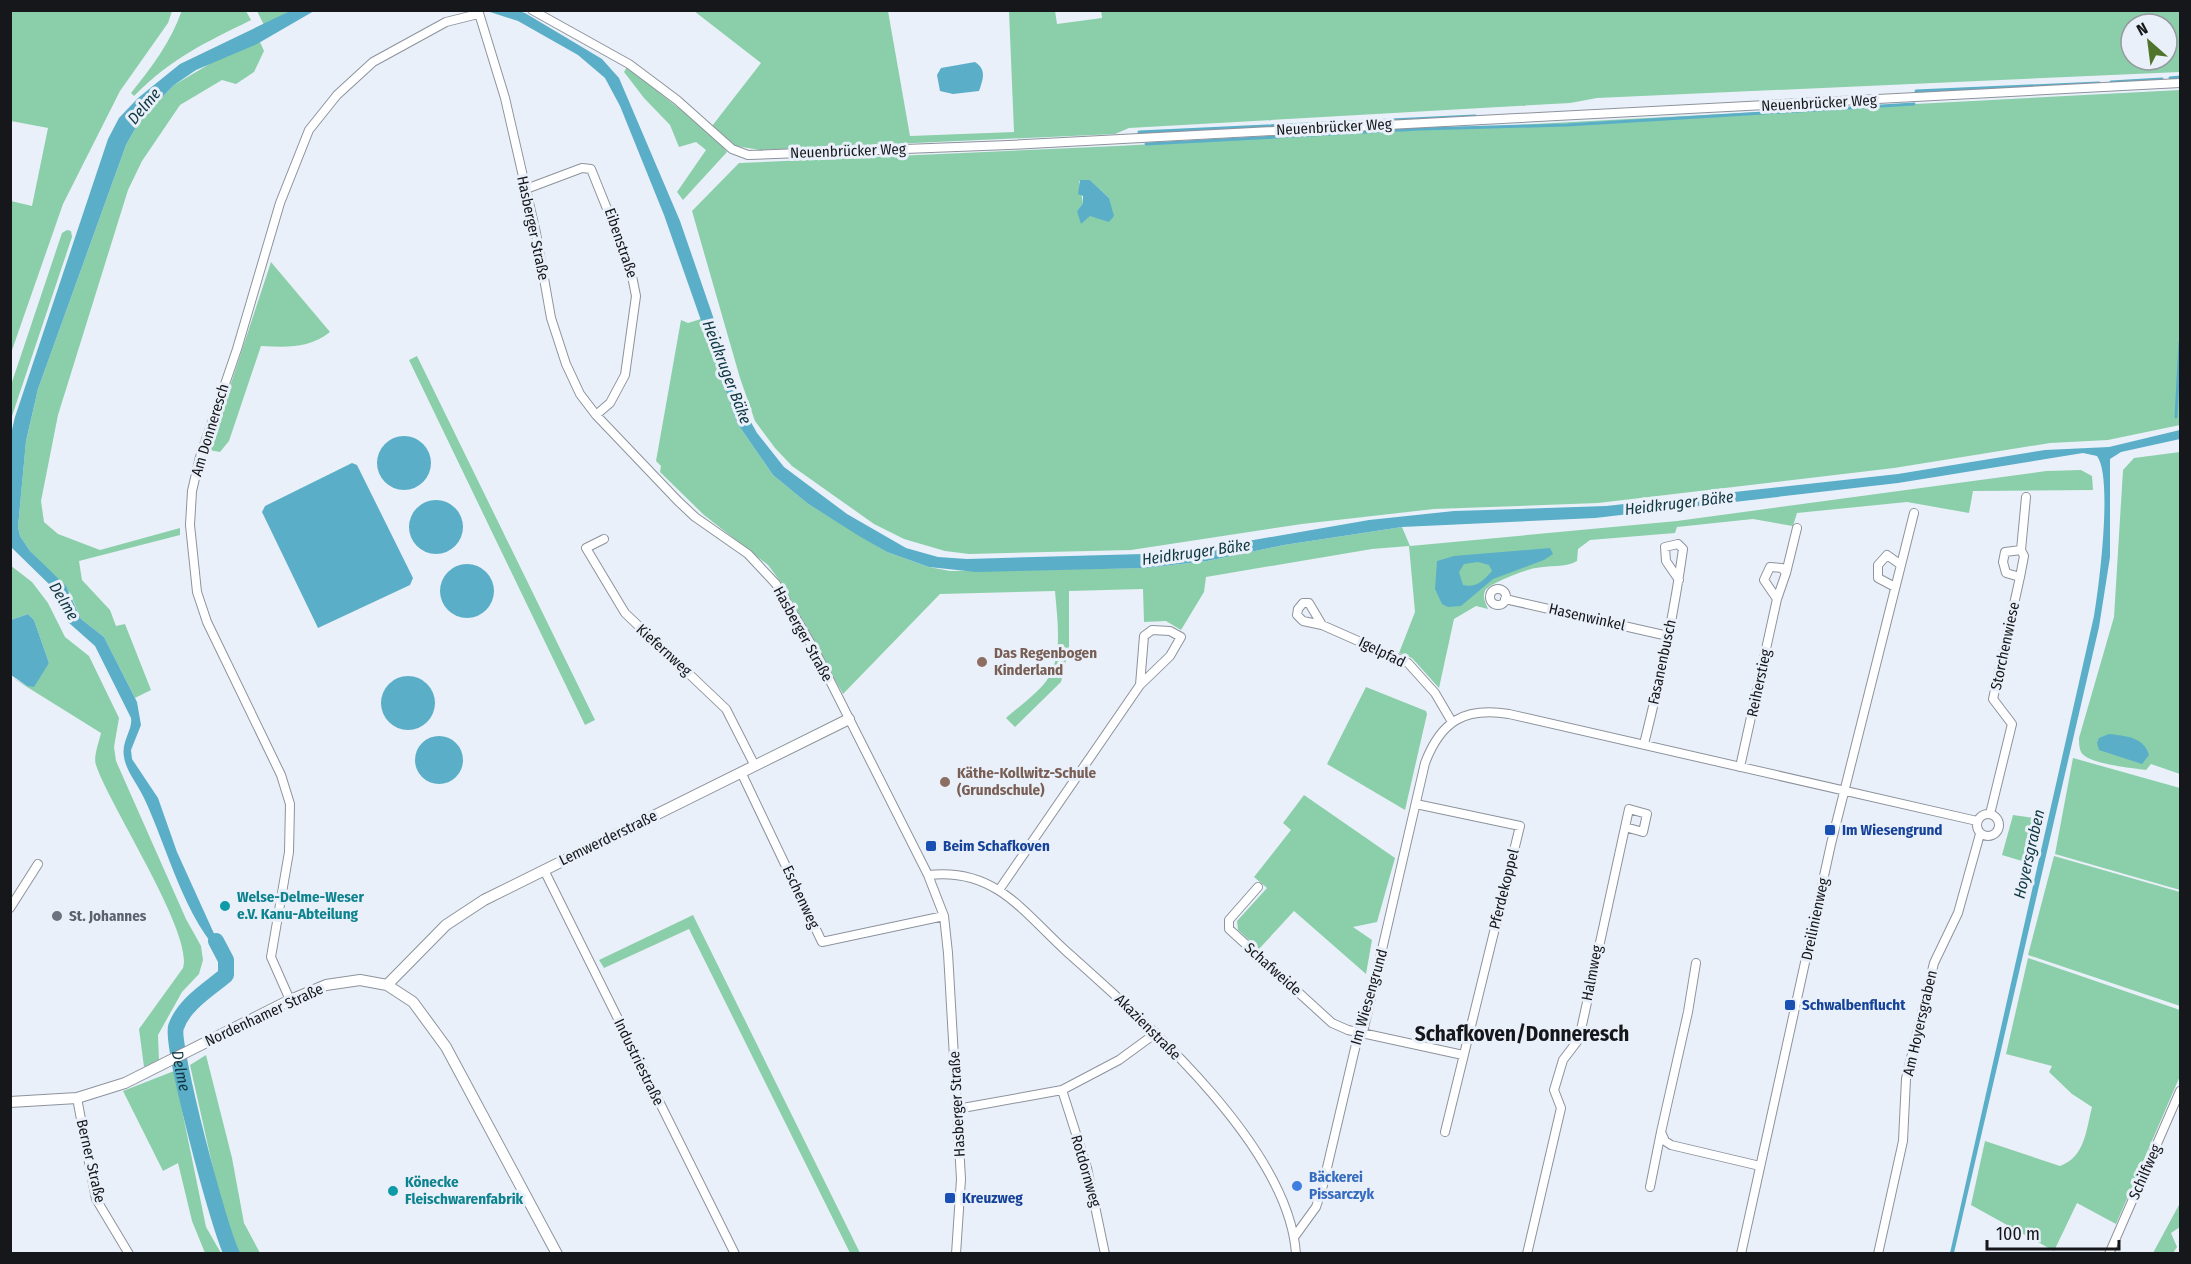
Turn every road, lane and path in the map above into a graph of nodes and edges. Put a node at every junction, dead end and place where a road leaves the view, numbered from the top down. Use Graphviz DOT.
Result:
graph roads {
  1 [pos="532,10"];
  2 [pos="478,12"];
  3 [pos="2181,83"];
  4 [pos="526,189"];
  5 [pos="596,415"];
  6 [pos="2026,497"];
  7 [pos="1914,513"];
  8 [pos="1797,528"];
  9 [pos="604,539"];
  10 [pos="2021,550"];
  11 [pos="1901,565"];
  12 [pos="1786,573"];
  13 [pos="2020,577"];
  14 [pos="1679,579"];
  15 [pos="1895,587"];
  16 [pos="1506,599"];
  17 [pos="1777,599"];
  18 [pos="1322,625"];
  19 [pos="1668,636"];
  20 [pos="1140,685"];
  21 [pos="849,719"];
  22 [pos="1452,722"];
  23 [pos="1644,744"];
  24 [pos="755,766"];
  25 [pos="1740,767"];
  26 [pos="741,772"];
  27 [pos="1845,790"];
  28 [pos="1416,804"];
  29 [pos="1990,814"];
  30 [pos="1977,821"];
  31 [pos="1624,827"];
  32 [pos="1980,834"];
  33 [pos="38,864"];
  34 [pos="544,870"];
  35 [pos="928,875"];
  36 [pos="1258,887"];
  37 [pos="999,890"];
  38 [pos="10,908"];
  39 [pos="944,916"];
  40 [pos="1696,963"];
  41 [pos="387,985"];
  42 [pos="290,1000"];
  43 [pos="1363,1032"];
  44 [pos="1156,1033"];
  45 [pos="1463,1055"];
  46 [pos="1062,1090"];
  47 [pos="2181,1091"];
  48 [pos="77,1098"];
  49 [pos="10,1102"];
  50 [pos="957,1109"];
  51 [pos="1446,1132"];
  52 [pos="1661,1132"];
  53 [pos="1760,1166"];
  54 [pos="1650,1187"];
  55 [pos="1295,1236"];
  56 [pos="129,1254"];
  57 [pos="557,1254"];
  58 [pos="735,1254"];
  59 [pos="956,1254"];
  60 [pos="1105,1254"];
  61 [pos="1296,1254"];
  62 [pos="1527,1254"];
  63 [pos="1741,1254"];
  64 [pos="1878,1254"];
  65 [pos="2109,1254"];
  1 -- 3 [label="street, Neuenbrücker Weg"];
  2 -- 4 [label="street, Hasberger Straße"];
  2 -- 42 [label="street, Am Donneresch"];
  4 -- 5 [label="street, Hasberger Straße"];
  4 -- 5 [label="street, Eibenstraße"];
  5 -- 21 [label="street, Hasberger Straße"];
  6 -- 10 [label="street, Storchenwiese"];
  7 -- 11 [label="street, Dreilinienweg"];
  8 -- 12 [label="street, Reiherstieg"];
  9 -- 24 [label="street, Kiefernweg"];
  10 -- 13 [label="street, Storchenwiese"];
  10 -- 13 [label="street"];
  11 -- 15 [label="street, Dreilinienweg"];
  11 -- 15 [label="street"];
  12 -- 17 [label="street, Reiherstieg"];
  12 -- 17 [label="street"];
  13 -- 29 [label="street, Storchenwiese"];
  14 -- 19 [label="street, Fasanenbusch"];
  15 -- 27 [label="street, Dreilinienweg"];
  16 -- 19 [label="street, Hasenwinkel"];
  17 -- 25 [label="street, Reiherstieg"];
  18 -- 22 [label="street, Igelpfad"];
  19 -- 23 [label="street, Fasanenbusch"];
  20 -- 20 [label="street"];
  20 -- 37 [label="street"];
  21 -- 24 [label="street, Lemwerderstraße"];
  21 -- 35 [label="street, Hasberger Straße"];
  22 -- 23 [label="street"];
  22 -- 28 [label="street, Im Wiesengrund"];
  23 -- 25 [label="street"];
  24 -- 26 [label="street, Lemwerderstraße"];
  25 -- 27 [label="street"];
  26 -- 34 [label="street, Lemwerderstraße"];
  26 -- 39 [label="street, Eschenweg"];
  27 -- 30 [label="street"];
  27 -- 53 [label="street, Dreilinienweg"];
  28 -- 43 [label="street, Im Wiesengrund"];
  28 -- 45 [label="street, Pferdekoppel"];
  29 -- 30 [label="street"];
  29 -- 32 [label="street"];
  30 -- 32 [label="street"];
  31 -- 62 [label="street, Halmweg"];
  32 -- 64 [label="street, Am Hoyersgraben"];
  33 -- 38 [label="street"];
  34 -- 41 [label="street, Lemwerderstraße"];
  34 -- 58 [label="street, Industriestraße"];
  35 -- 37 [label="street, Akazienstraße"];
  35 -- 39 [label="street, Hasberger Straße"];
  36 -- 43 [label="street, Schafweide"];
  37 -- 44 [label="street, Akazienstraße"];
  39 -- 50 [label="street, Hasberger Straße"];
  40 -- 52 [label="street"];
  41 -- 42 [label="street, Nordenhamer Straße"];
  41 -- 57 [label="street, Nordenhamer Straße"];
  42 -- 48 [label="street, Nordenhamer Straße"];
  43 -- 45 [label="street"];
  43 -- 55 [label="street, Im Wiesengrund"];
  44 -- 46 [label="street"];
  44 -- 55 [label="street, Akazienstraße"];
  45 -- 51 [label="street, Pferdekoppel"];
  46 -- 50 [label="street"];
  46 -- 60 [label="street, Rotdornweg"];
  47 -- 65 [label="street, Schilfweg"];
  48 -- 49 [label="street, Nordenhamer Straße"];
  48 -- 56 [label="street, Berner Straße"];
  50 -- 59 [label="street, Hasberger Straße"];
  52 -- 53 [label="street"];
  52 -- 54 [label="street"];
  53 -- 63 [label="street, Dreilinienweg"];
  55 -- 61 [label="street, Akazienstraße"];
}
